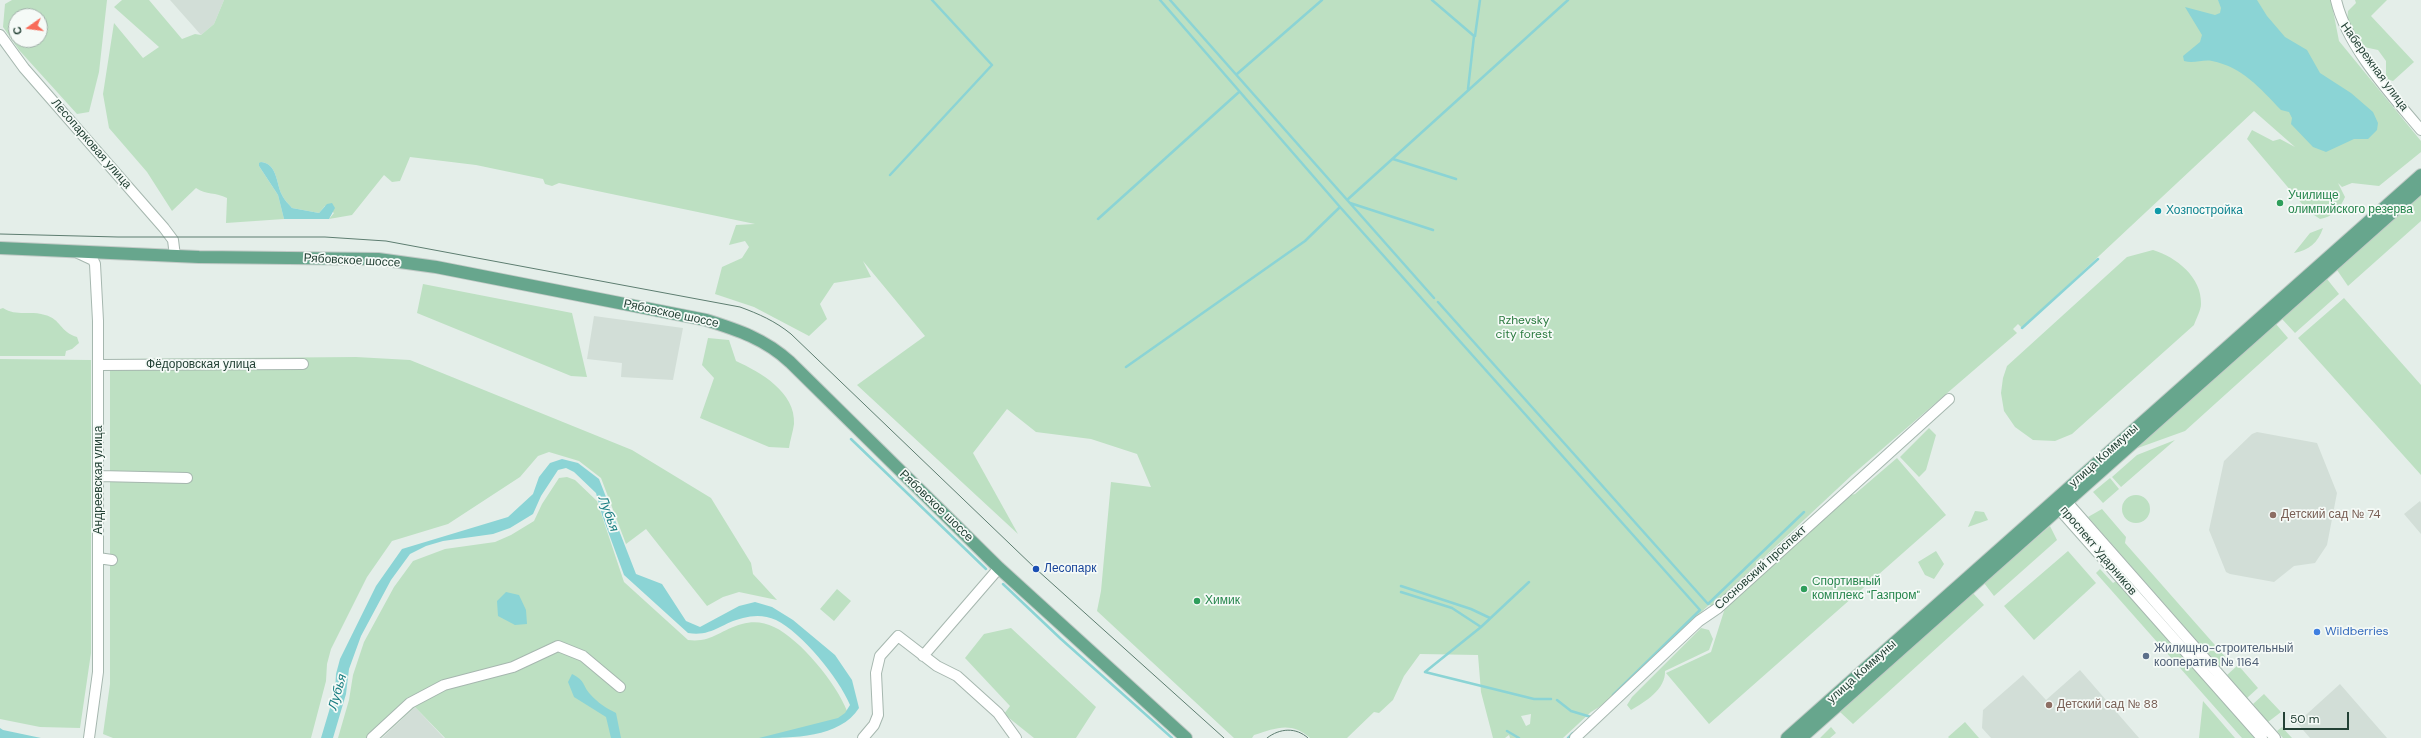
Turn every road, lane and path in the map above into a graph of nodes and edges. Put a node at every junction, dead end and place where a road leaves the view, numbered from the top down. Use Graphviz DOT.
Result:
graph roads {
  1 [pos="2336,0"];
  2 [pos="0,35"];
  3 [pos="2421,130"];
  4 [pos="2421,175"];
  5 [pos="2421,187"];
  6 [pos="0,248"];
  7 [pos="67,250"];
  8 [pos="176,256"];
  9 [pos="303,364"];
  10 [pos="98,365"];
  11 [pos="1949,399"];
  12 [pos="99,476"];
  13 [pos="187,478"];
  14 [pos="2061,503"];
  15 [pos="98,558"];
  16 [pos="112,560"];
  17 [pos="999,568"];
  18 [pos="923,656"];
  19 [pos="620,687"];
  20 [pos="90,733"];
  21 [pos="372,738"];
  22 [pos="863,738"];
  23 [pos="1016,738"];
  24 [pos="1186,738"];
  25 [pos="1575,738"];
  26 [pos="1787,738"];
  27 [pos="1801,738"];
  28 [pos="2262,738"];
  29 [pos="2276,738"];
  1 -- 3 [label="street, Набережная улица"];
  2 -- 8 [label="street, Лесопарковая улица"];
  4 -- 14 [label="main road, улица Коммуны"];
  5 -- 14 [label="main road, улица Коммуны"];
  6 -- 7 [label="main road, Рябовское шоссе"];
  7 -- 8 [label="main road, Рябовское шоссе"];
  7 -- 10 [label="street, Андреевская улица"];
  8 -- 17 [label="main road, Рябовское шоссе"];
  9 -- 10 [label="street, Фёдоровская улица"];
  10 -- 12 [label="street, Андреевская улица"];
  11 -- 25 [label="street, Сосновский проспект"];
  12 -- 13 [label="street"];
  12 -- 15 [label="street, Андреевская улица"];
  14 -- 26 [label="main road, улица Коммуны"];
  14 -- 27 [label="main road, улица Коммуны"];
  14 -- 28 [label="street, проспект Ударников"];
  14 -- 29 [label="street, проспект Ударников"];
  15 -- 16 [label="street"];
  15 -- 20 [label="street, Андреевская улица"];
  17 -- 18 [label="street"];
  17 -- 24 [label="main road, Рябовское шоссе"];
  18 -- 22 [label="street"];
  18 -- 23 [label="street"];
  19 -- 21 [label="street"];
}
